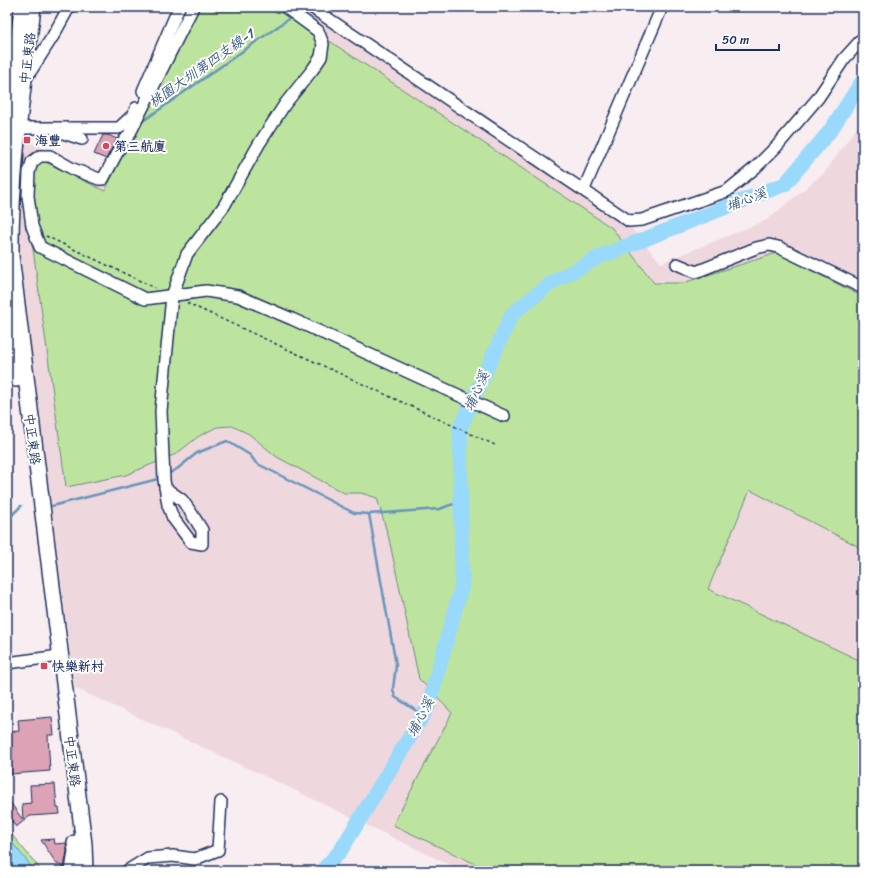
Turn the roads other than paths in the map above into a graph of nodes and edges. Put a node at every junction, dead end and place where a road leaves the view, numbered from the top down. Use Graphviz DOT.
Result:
graph roads {
  1 [pos="22,7"];
  2 [pos="33,7"];
  3 [pos="69,7"];
  4 [pos="179,7"];
  5 [pos="193,7"];
  6 [pos="285,7"];
  7 [pos="311,7"];
  8 [pos="662,7"];
  9 [pos="863,38"];
  10 [pos="24,82"];
  11 [pos="47,128"];
  12 [pos="11,132"];
  13 [pos="82,139"];
  14 [pos="584,189"];
  15 [pos="678,264"];
  16 [pos="863,288"];
  17 [pos="172,296"];
  18 [pos="7,316"];
  19 [pos="17,382"];
  20 [pos="501,415"];
  21 [pos="165,488"];
  22 [pos="56,657"];
  23 [pos="7,663"];
  24 [pos="221,802"];
  25 [pos="76,851"];
  26 [pos="73,871"];
  27 [pos="85,871"];
  28 [pos="128,871"];
  1 -- 12 [label="main road, 中正東路"];
  2 -- 10 [label="main road, 中正東路"];
  3 -- 10 [label="street"];
  4 -- 11 [label="street"];
  5 -- 17 [label="street"];
  6 -- 17 [label="street"];
  7 -- 14 [label="street"];
  8 -- 14 [label="street"];
  9 -- 14 [label="street"];
  10 -- 12 [label="main road, 中正東路"];
  11 -- 12 [label="street"];
  11 -- 13 [label="street"];
  12 -- 19 [label="main road, 中正東路"];
  15 -- 16 [label="street"];
  17 -- 20 [label="street"];
  17 -- 21 [label="street"];
  18 -- 19 [label="main road, 中正東路"];
  19 -- 22 [label="main road, 中正東路"];
  21 -- 21 [label="street"];
  22 -- 23 [label="street"];
  22 -- 25 [label="main road, 中正東路"];
  22 -- 27 [label="main road, 中正東路"];
  24 -- 28 [label="street"];
  25 -- 26 [label="main road, 中正東路"];
  25 -- 27 [label="street"];
}
